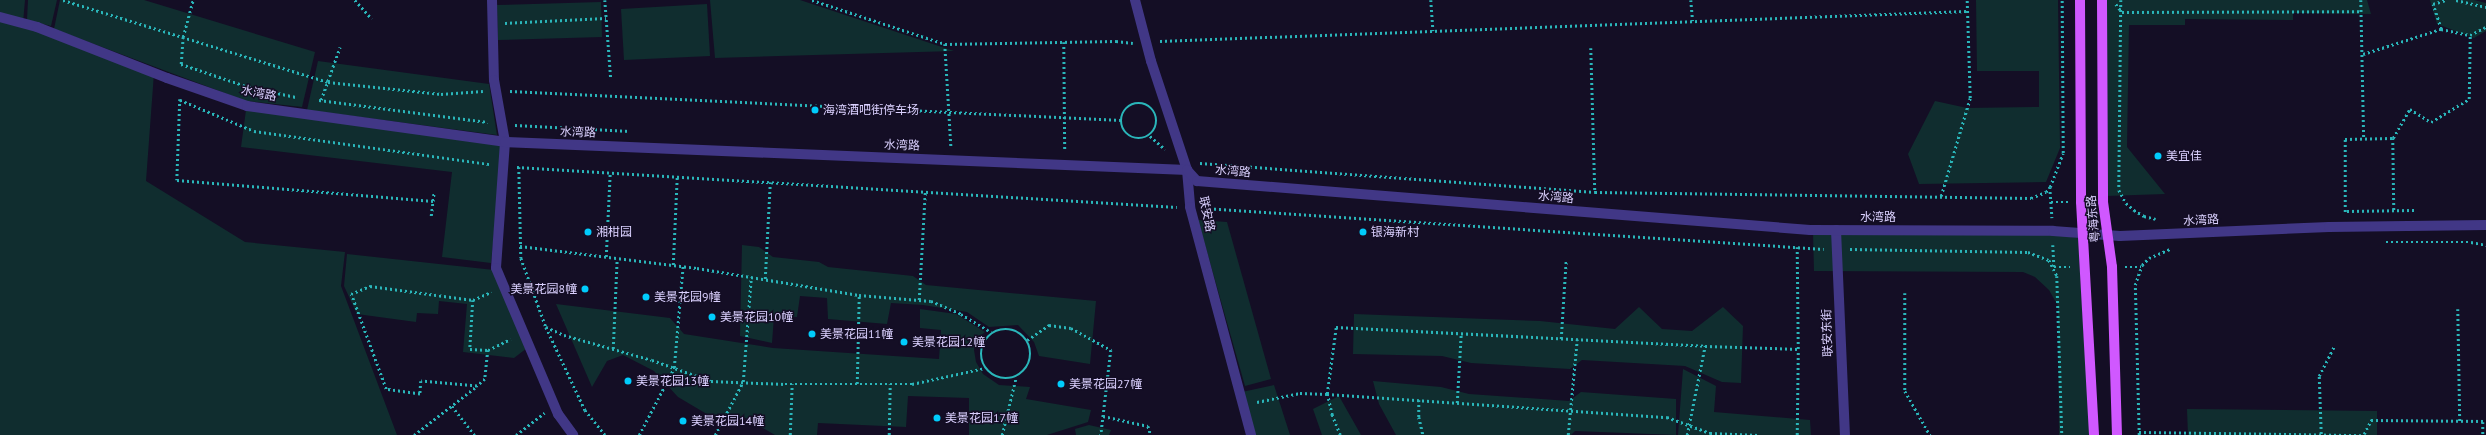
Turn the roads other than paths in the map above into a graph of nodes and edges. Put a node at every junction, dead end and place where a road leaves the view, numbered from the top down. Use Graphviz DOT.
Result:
graph roads {
  1 [pos="492,0"];
  2 [pos="1135,0"];
  3 [pos="2080,0"];
  4 [pos="2102,0"];
  5 [pos="0,17"];
  6 [pos="505,142"];
  7 [pos="1186,165"];
  8 [pos="2486,225"];
  9 [pos="1836,230"];
  10 [pos="2082,234"];
  11 [pos="2107,236"];
  12 [pos="573,435"];
  13 [pos="1251,435"];
  14 [pos="1844,435"];
  15 [pos="2094,435"];
  16 [pos="2117,435"];
  1 -- 6 [label="street"];
  2 -- 7 [label="street, 联安路"];
  3 -- 10 [label="main road, 粤海东路"];
  4 -- 11 [label="main road, 粤海东路"];
  5 -- 6 [label="street, 水湾路"];
  6 -- 7 [label="street, 水湾路"];
  6 -- 12 [label="street"];
  7 -- 9 [label="street, 水湾路"];
  7 -- 13 [label="street, 联安路"];
  8 -- 11 [label="street, 水湾路"];
  9 -- 10 [label="street, 水湾路"];
  9 -- 14 [label="street, 联安东街"];
  10 -- 11 [label="street, 水湾路"];
  10 -- 15 [label="main road, 粤海东路"];
  11 -- 16 [label="main road, 粤海东路"];
}
